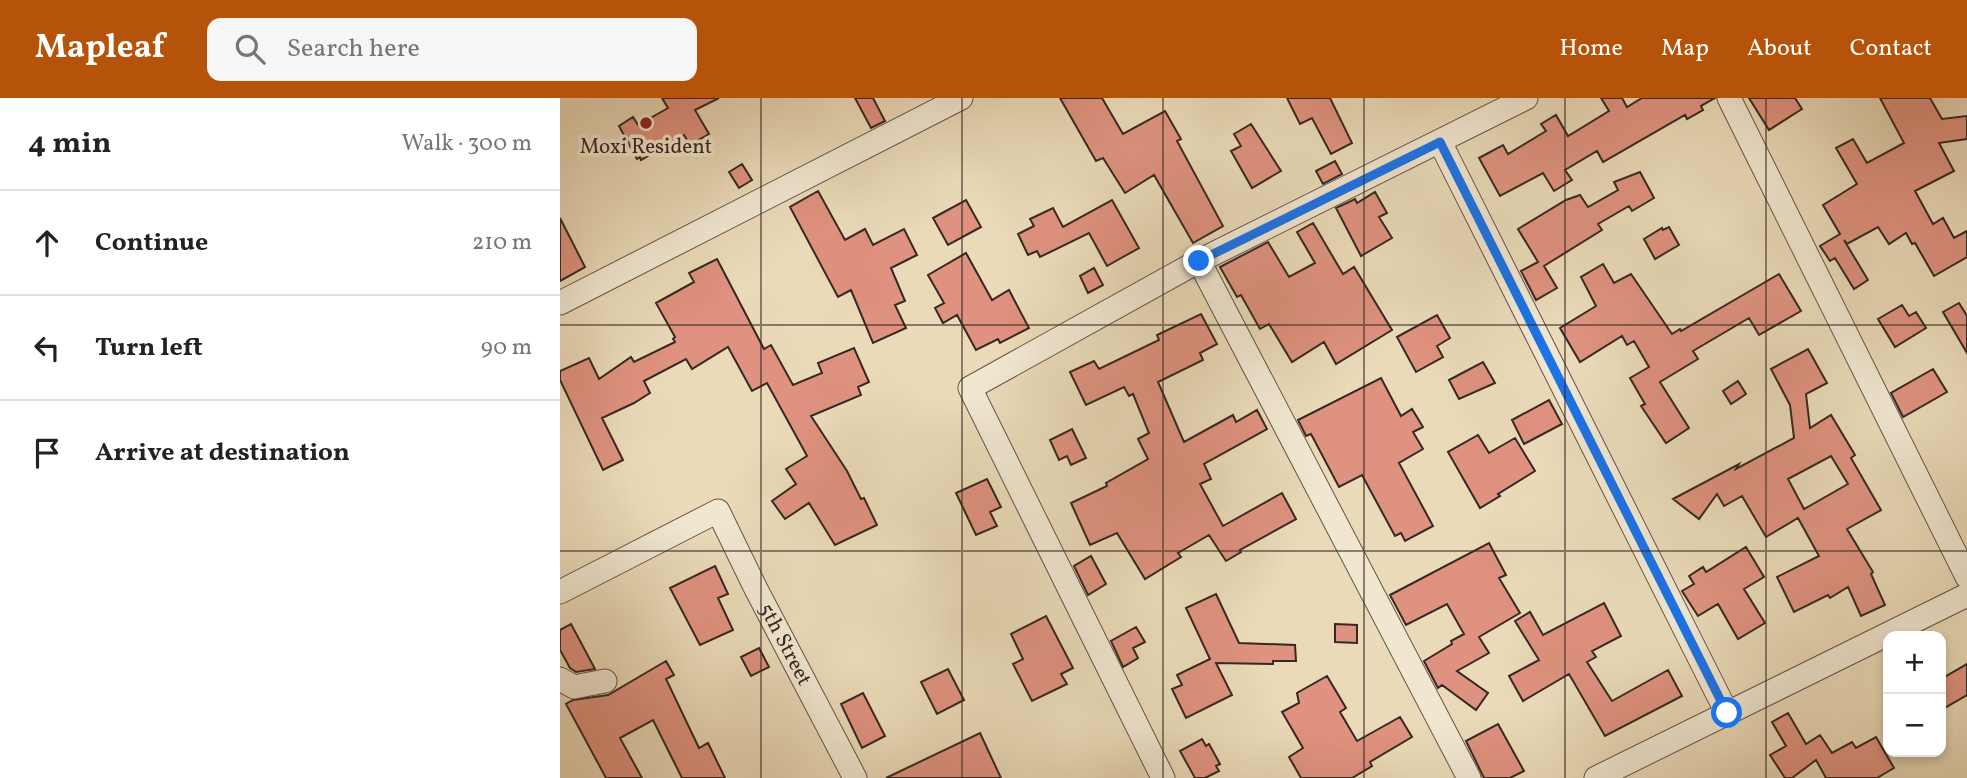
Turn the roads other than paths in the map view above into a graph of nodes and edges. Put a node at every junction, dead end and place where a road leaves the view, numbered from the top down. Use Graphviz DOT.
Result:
graph roads {
  1 [pos="961,98"];
  2 [pos="1526,98"];
  3 [pos="1728,98"];
  4 [pos="1440,142"];
  5 [pos="1199,261"];
  6 [pos="560,303"];
  7 [pos="1967,577"];
  8 [pos="560,592"];
  9 [pos="1967,595"];
  10 [pos="560,679"];
  11 [pos="605,681"];
  12 [pos="1727,713"];
  13 [pos="855,778"];
  14 [pos="1163,778"];
  15 [pos="1469,778"];
  16 [pos="1595,778"];
  1 -- 6 [label="street"];
  2 -- 4 [label="street"];
  3 -- 7 [label="street"];
  4 -- 5 [label="street"];
  4 -- 12 [label="street"];
  5 -- 14 [label="street"];
  5 -- 15 [label="street"];
  8 -- 13 [label="street, 5th Street"];
  9 -- 12 [label="street"];
  10 -- 11 [label="street"];
  12 -- 16 [label="street"];
}
